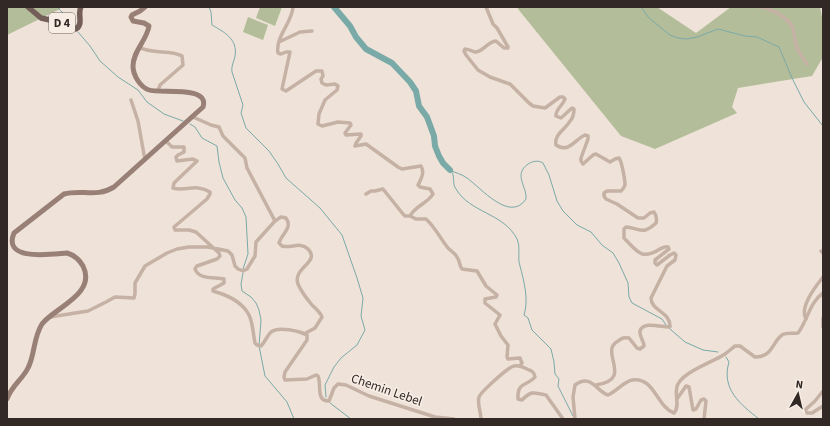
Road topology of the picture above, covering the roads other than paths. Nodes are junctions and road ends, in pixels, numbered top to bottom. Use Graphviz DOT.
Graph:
graph roads {
  1 [pos="28,7"];
  2 [pos="81,7"];
  3 [pos="145,7"];
  4 [pos="293,7"];
  5 [pos="486,7"];
  6 [pos="759,7"];
  7 [pos="312,31"];
  8 [pos="278,42"];
  9 [pos="139,47"];
  10 [pos="807,64"];
  11 [pos="158,91"];
  12 [pos="131,100"];
  13 [pos="193,117"];
  14 [pos="166,141"];
  15 [pos="145,160"];
  16 [pos="366,194"];
  17 [pos="410,216"];
  18 [pos="275,221"];
  19 [pos="214,247"];
  20 [pos="823,277"];
  21 [pos="823,293"];
  22 [pos="49,317"];
  23 [pos="823,318"];
  24 [pos="806,319"];
  25 [pos="823,327"];
  26 [pos="304,334"];
  27 [pos="520,366"];
  28 [pos="596,385"];
  29 [pos="823,391"];
  30 [pos="7,399"];
  31 [pos="676,400"];
  32 [pos="823,406"];
  33 [pos="454,419"];
  34 [pos="481,419"];
  35 [pos="563,419"];
  36 [pos="575,419"];
  37 [pos="704,419"];
  1 -- 2 [label="main road, D 4"];
  3 -- 9 [label="main road"];
  4 -- 8 [label="street"];
  5 -- 28 [label="street"];
  6 -- 10 [label="street"];
  7 -- 8 [label="street"];
  8 -- 17 [label="street"];
  9 -- 11 [label="main road"];
  9 -- 11 [label="street"];
  11 -- 13 [label="main road"];
  12 -- 15 [label="street"];
  13 -- 14 [label="main road"];
  13 -- 18 [label="street"];
  14 -- 15 [label="main road"];
  14 -- 19 [label="street"];
  15 -- 22 [label="main road"];
  16 -- 17 [label="street"];
  17 -- 27 [label="street"];
  18 -- 19 [label="street"];
  18 -- 26 [label="street"];
  19 -- 22 [label="street"];
  19 -- 26 [label="street"];
  20 -- 24 [label="street"];
  21 -- 24 [label="street"];
  22 -- 30 [label="main road"];
  23 -- 25 [label="street"];
  24 -- 31 [label="street"];
  26 -- 33 [label="street, Chemin Lebel"];
  27 -- 34 [label="street"];
  27 -- 35 [label="street"];
  28 -- 31 [label="street"];
  28 -- 36 [label="street"];
  29 -- 32 [label="street"];
  31 -- 37 [label="street"];
}
